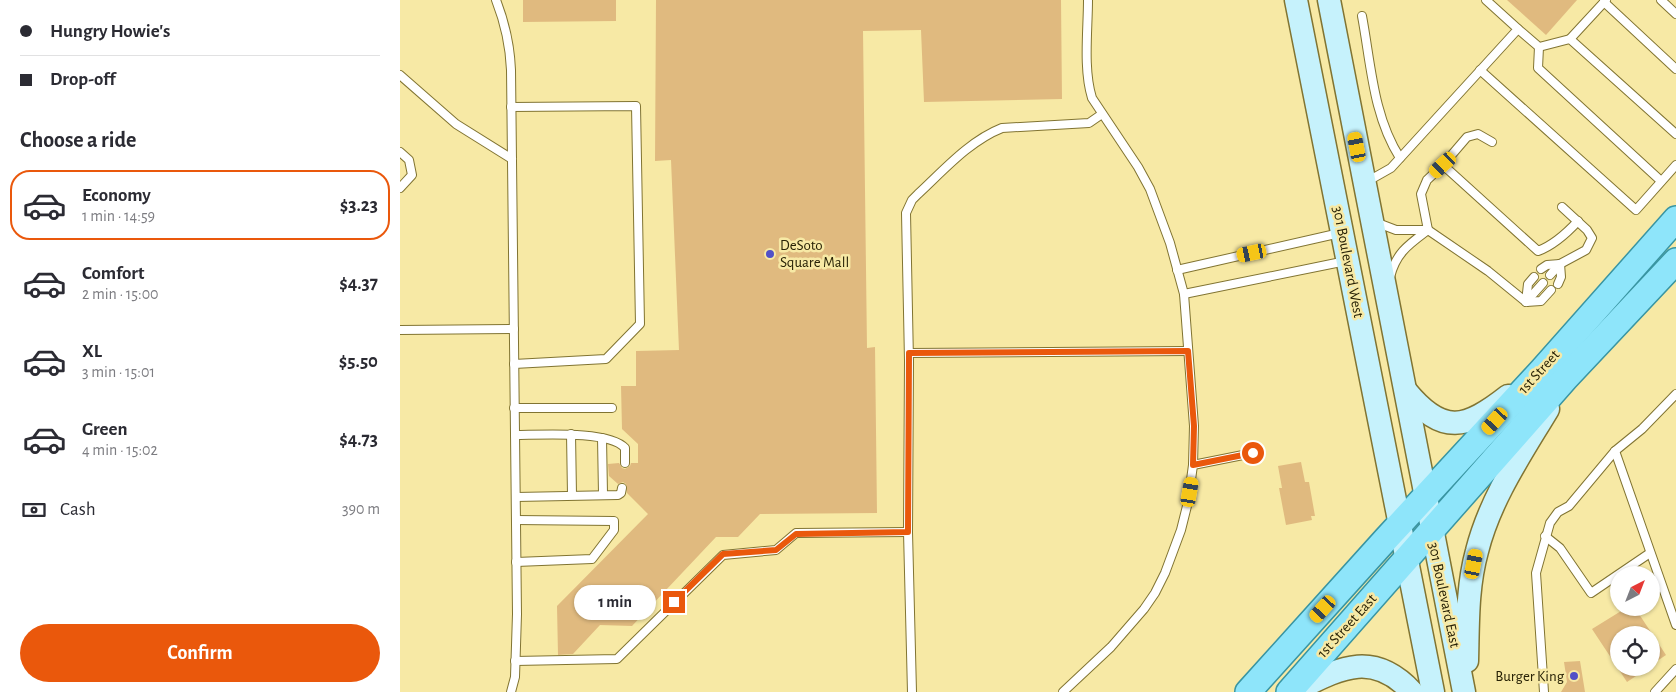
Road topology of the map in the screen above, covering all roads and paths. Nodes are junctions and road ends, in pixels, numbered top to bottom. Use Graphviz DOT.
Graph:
graph roads {
  1 [pos="496,0"];
  2 [pos="1088,0"];
  3 [pos="1296,0"];
  4 [pos="1329,0"];
  5 [pos="1486,0"];
  6 [pos="1661,0"];
  7 [pos="1605,1"];
  8 [pos="1676,14"];
  9 [pos="1362,16"];
  10 [pos="1518,29"];
  11 [pos="1570,39"];
  12 [pos="1538,47"];
  13 [pos="1676,69"];
  14 [pos="1480,70"];
  15 [pos="400,75"];
  16 [pos="511,107"];
  17 [pos="1102,114"];
  18 [pos="1676,134"];
  19 [pos="1492,142"];
  20 [pos="400,152"];
  21 [pos="1400,158"];
  22 [pos="512,159"];
  23 [pos="1676,164"];
  24 [pos="1443,165"];
  25 [pos="1661,181"];
  26 [pos="1364,183"];
  27 [pos="400,188"];
  28 [pos="1562,207"];
  29 [pos="1676,219"];
  30 [pos="1372,221"];
  31 [pos="1578,221"];
  32 [pos="1428,230"];
  33 [pos="1342,233"];
  34 [pos="1348,261"];
  35 [pos="1676,261"];
  36 [pos="1560,264"];
  37 [pos="1541,269"];
  38 [pos="1177,270"];
  39 [pos="1550,275"];
  40 [pos="1534,276"];
  41 [pos="1543,283"];
  42 [pos="1558,284"];
  43 [pos="1551,290"];
  44 [pos="1386,292"];
  45 [pos="1184,294"];
  46 [pos="1526,302"];
  47 [pos="514,329"];
  48 [pos="400,330"];
  49 [pos="1188,351"];
  50 [pos="909,353"];
  51 [pos="514,364"];
  52 [pos="1542,369"];
  53 [pos="1565,380"];
  54 [pos="1406,391"];
  55 [pos="1676,394"];
  56 [pos="1673,404"];
  57 [pos="514,408"];
  58 [pos="612,408"];
  59 [pos="571,434"];
  60 [pos="515,435"];
  61 [pos="602,438"];
  62 [pos="1615,451"];
  63 [pos="1253,453"];
  64 [pos="625,463"];
  65 [pos="1193,465"];
  66 [pos="622,488"];
  67 [pos="603,494"];
  68 [pos="572,495"];
  69 [pos="516,497"];
  70 [pos="1425,498"];
  71 [pos="516,520"];
  72 [pos="1400,524"];
  73 [pos="1431,530"];
  74 [pos="908,532"];
  75 [pos="1545,536"];
  76 [pos="1650,553"];
  77 [pos="1406,560"];
  78 [pos="516,562"];
  79 [pos="1676,625"];
  80 [pos="516,661"];
  81 [pos="1676,669"];
  82 [pos="510,692"];
  83 [pos="912,692"];
  84 [pos="1063,692"];
  85 [pos="1248,692"];
  86 [pos="1291,692"];
  87 [pos="1412,692"];
  88 [pos="1433,692"];
  89 [pos="1465,692"];
  90 [pos="1544,692"];
  91 [pos="1655,692"];
  1 -- 16 [label="lane"];
  2 -- 17 [label="lane"];
  3 -- 33 [label="main road, 301 Boulevard West"];
  4 -- 26 [label="main road, 301 Boulevard West"];
  5 -- 10 [label="lane"];
  6 -- 8 [label="lane"];
  7 -- 11 [label="lane"];
  7 -- 13 [label="lane"];
  9 -- 21 [label="lane"];
  10 -- 12 [label="lane"];
  10 -- 14 [label="lane"];
  11 -- 12 [label="lane"];
  11 -- 18 [label="lane"];
  12 -- 25 [label="lane"];
  14 -- 21 [label="lane"];
  14 -- 25 [label="lane"];
  15 -- 22 [label="lane"];
  16 -- 22 [label="lane"];
  16 -- 51 [label="lane"];
  17 -- 38 [label="lane"];
  17 -- 50 [label="lane"];
  19 -- 24 [label="lane"];
  20 -- 27 [label="lane"];
  21 -- 26 [label="lane"];
  22 -- 47 [label="lane"];
  23 -- 25 [label="lane"];
  24 -- 31 [label="lane"];
  24 -- 32 [label="lane"];
  26 -- 30 [label="main road, 301 Boulevard West"];
  28 -- 31 [label="lane"];
  29 -- 52 [label="main road, 1st Street"];
  30 -- 32 [label="lane"];
  30 -- 44 [label="main road, 301 Boulevard West"];
  31 -- 36 [label="lane"];
  32 -- 44 [label="lane"];
  32 -- 46 [label="lane"];
  33 -- 34 [label="main road, 301 Boulevard West"];
  33 -- 38 [label="lane"];
  34 -- 45 [label="lane"];
  34 -- 72 [label="main road, 301 Boulevard West"];
  35 -- 53 [label="main road, 1st Street"];
  36 -- 37 [label="lane"];
  36 -- 39 [label="lane"];
  36 -- 42 [label="lane"];
  38 -- 45 [label="lane"];
  40 -- 46 [label="lane"];
  41 -- 46 [label="lane"];
  43 -- 46 [label="lane"];
  44 -- 54 [label="main road, 301 Boulevard West"];
  45 -- 49 [label="lane"];
  47 -- 48 [label="lane"];
  47 -- 51 [label="lane"];
  49 -- 50 [label="lane"];
  49 -- 65 [label="lane"];
  50 -- 74 [label="lane"];
  51 -- 57 [label="lane"];
  52 -- 54 [label="main road"];
  52 -- 70 [label="main road, 1st Street"];
  53 -- 73 [label="main road, 1st Street"];
  53 -- 89 [label="main road"];
  54 -- 70 [label="main road, 301 Boulevard West"];
  55 -- 56 [label="lane"];
  56 -- 62 [label="lane"];
  57 -- 58 [label="lane"];
  57 -- 60 [label="lane"];
  59 -- 60 [label="lane"];
  59 -- 61 [label="lane"];
  59 -- 68 [label="lane"];
  60 -- 69 [label="lane"];
  61 -- 64 [label="lane"];
  61 -- 67 [label="lane"];
  62 -- 75 [label="lane"];
  62 -- 76 [label="lane"];
  63 -- 65 [label="lane"];
  65 -- 84 [label="lane"];
  66 -- 67 [label="lane"];
  67 -- 68 [label="lane"];
  68 -- 69 [label="lane"];
  69 -- 71 [label="lane"];
  70 -- 72 [label="main road, 1st Street"];
  70 -- 73 [label="main road, 301 Boulevard East"];
  71 -- 78 [label="lane"];
  71 -- 78 [label="lane"];
  72 -- 77 [label="main road, 301 Boulevard East"];
  72 -- 85 [label="main road, 1st Street"];
  73 -- 77 [label="main road, 1st Street"];
  73 -- 89 [label="main road, 301 Boulevard East"];
  74 -- 80 [label="lane"];
  74 -- 83 [label="lane"];
  75 -- 76 [label="lane"];
  75 -- 90 [label="lane"];
  76 -- 79 [label="lane"];
  77 -- 86 [label="main road, 1st Street East"];
  77 -- 88 [label="main road, 301 Boulevard East"];
  78 -- 80 [label="lane"];
  80 -- 82 [label="lane"];
  81 -- 91 [label="lane"];
  86 -- 87 [label="main road"];
}
